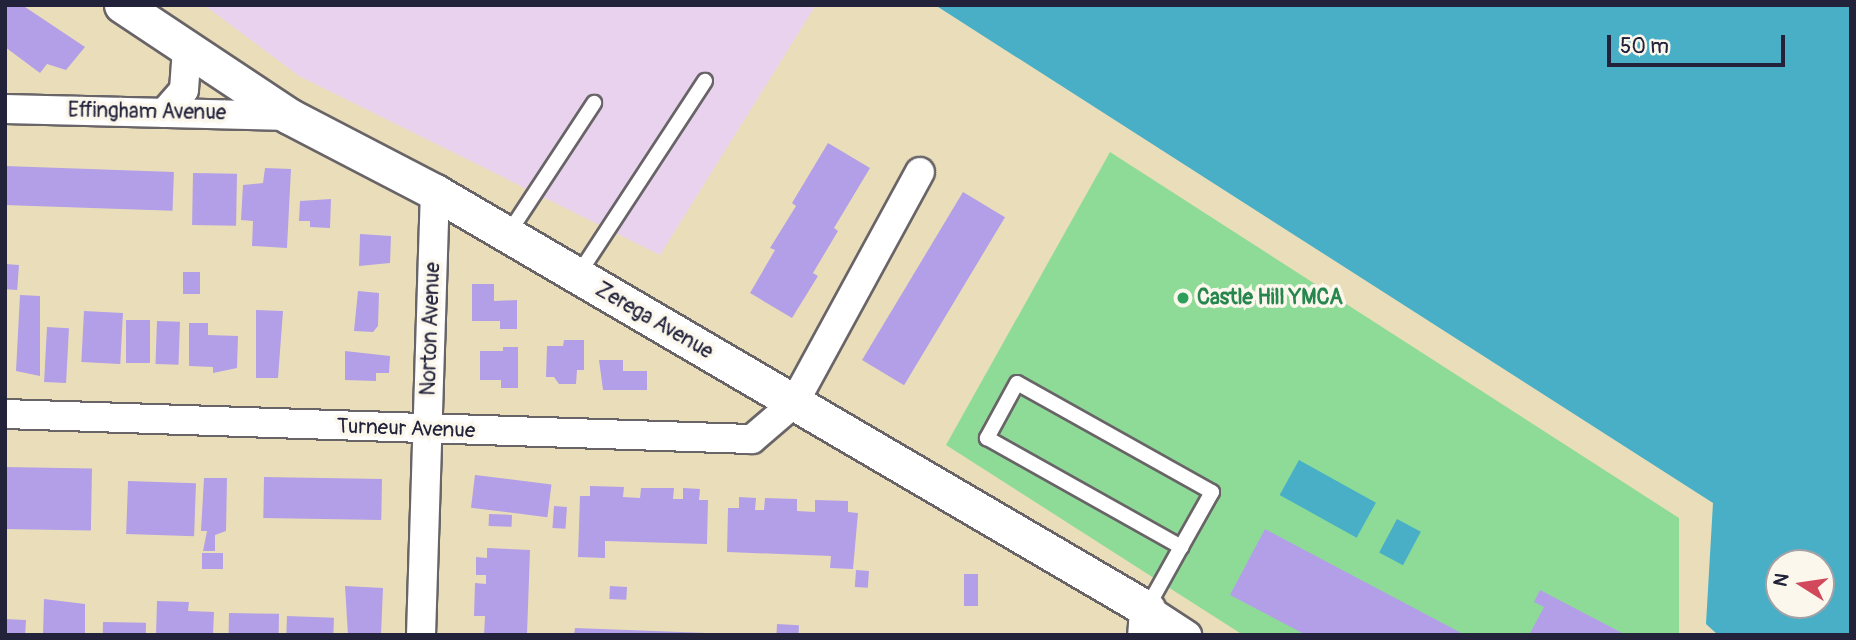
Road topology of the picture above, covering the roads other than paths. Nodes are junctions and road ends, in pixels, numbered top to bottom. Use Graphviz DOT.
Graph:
graph roads {
  1 [pos="122,5"];
  2 [pos="187,48"];
  3 [pos="705,82"];
  4 [pos="594,103"];
  5 [pos="5,109"];
  6 [pos="164,113"];
  7 [pos="289,116"];
  8 [pos="920,172"];
  9 [pos="435,191"];
  10 [pos="508,234"];
  11 [pos="578,276"];
  12 [pos="794,403"];
  13 [pos="5,414"];
  14 [pos="428,430"];
  15 [pos="1181,547"];
  16 [pos="1146,622"];
  17 [pos="421,635"];
  18 [pos="1188,635"];
  1 -- 2 [label="street, Zerega Avenue"];
  2 -- 6 [label="street"];
  2 -- 7 [label="street, Zerega Avenue"];
  3 -- 11 [label="lane"];
  4 -- 10 [label="lane"];
  5 -- 6 [label="street, Effingham Avenue"];
  6 -- 7 [label="street, Effingham Avenue"];
  7 -- 9 [label="street, Zerega Avenue"];
  8 -- 12 [label="street"];
  9 -- 10 [label="street, Zerega Avenue"];
  9 -- 14 [label="street, Norton Avenue"];
  10 -- 11 [label="street, Zerega Avenue"];
  11 -- 12 [label="street, Zerega Avenue"];
  12 -- 14 [label="street, Turneur Avenue"];
  12 -- 16 [label="street, Zerega Avenue"];
  13 -- 14 [label="street, Turneur Avenue"];
  14 -- 17 [label="street, Norton Avenue"];
  15 -- 15 [label="lane"];
  15 -- 16 [label="lane"];
  16 -- 18 [label="street, Zerega Avenue"];
}
